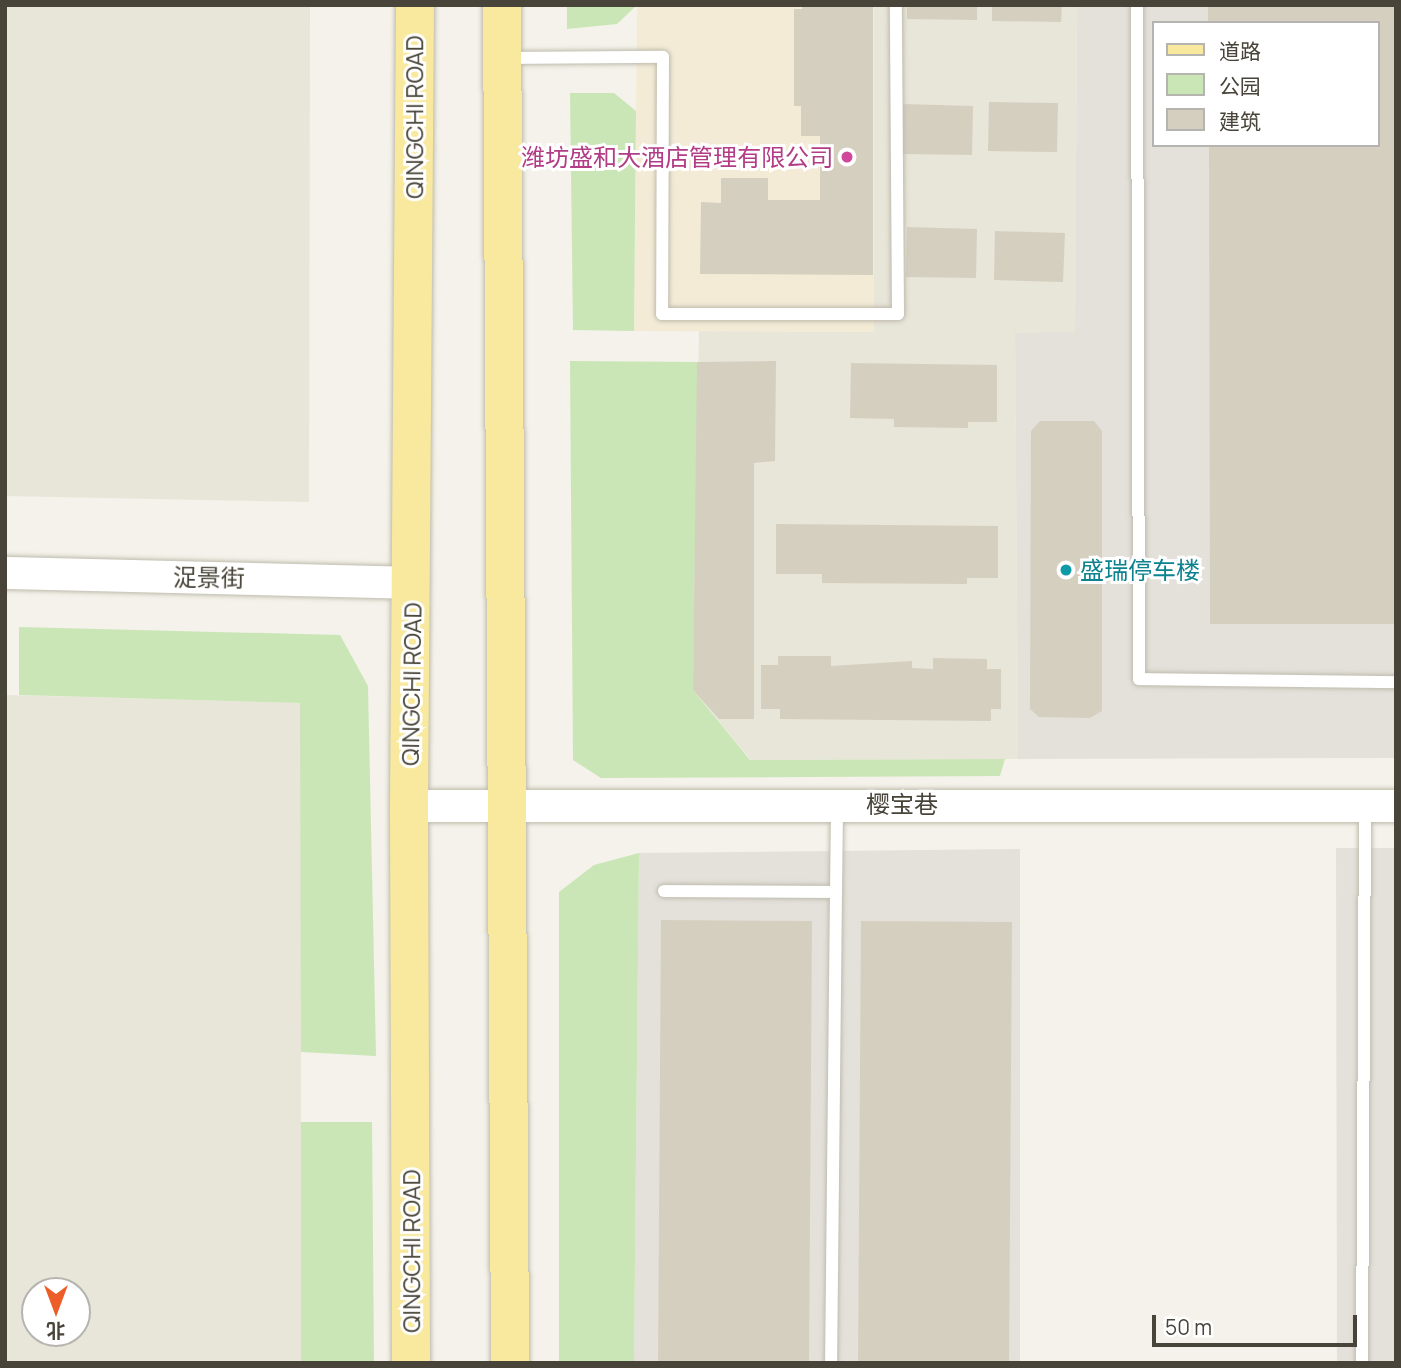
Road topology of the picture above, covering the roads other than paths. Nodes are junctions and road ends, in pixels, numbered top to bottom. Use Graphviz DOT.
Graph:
graph roads {
  1 [pos="415,5"];
  2 [pos="502,5"];
  3 [pos="896,5"];
  4 [pos="1137,5"];
  5 [pos="503,58"];
  6 [pos="5,573"];
  7 [pos="412,583"];
  8 [pos="1396,682"];
  9 [pos="837,804"];
  10 [pos="409,806"];
  11 [pos="1365,806"];
  12 [pos="1396,806"];
  13 [pos="508,808"];
  14 [pos="664,891"];
  15 [pos="835,892"];
  16 [pos="411,1363"];
  17 [pos="510,1363"];
  18 [pos="831,1363"];
  19 [pos="1363,1363"];
  1 -- 7 [label="main road, QINGCHI ROAD"];
  2 -- 5 [label="main road"];
  3 -- 5 [label="lane"];
  4 -- 8 [label="lane"];
  5 -- 13 [label="main road"];
  6 -- 7 [label="street, 浞景街"];
  7 -- 10 [label="main road, QINGCHI ROAD"];
  9 -- 11 [label="street, 樱宝巷"];
  9 -- 13 [label="street, 樱宝巷"];
  9 -- 15 [label="lane"];
  10 -- 13 [label="street, 樱宝巷"];
  10 -- 16 [label="main road, QINGCHI ROAD"];
  11 -- 12 [label="street, 樱宝巷"];
  11 -- 19 [label="lane"];
  13 -- 17 [label="main road"];
  14 -- 15 [label="lane"];
  15 -- 18 [label="lane"];
}
